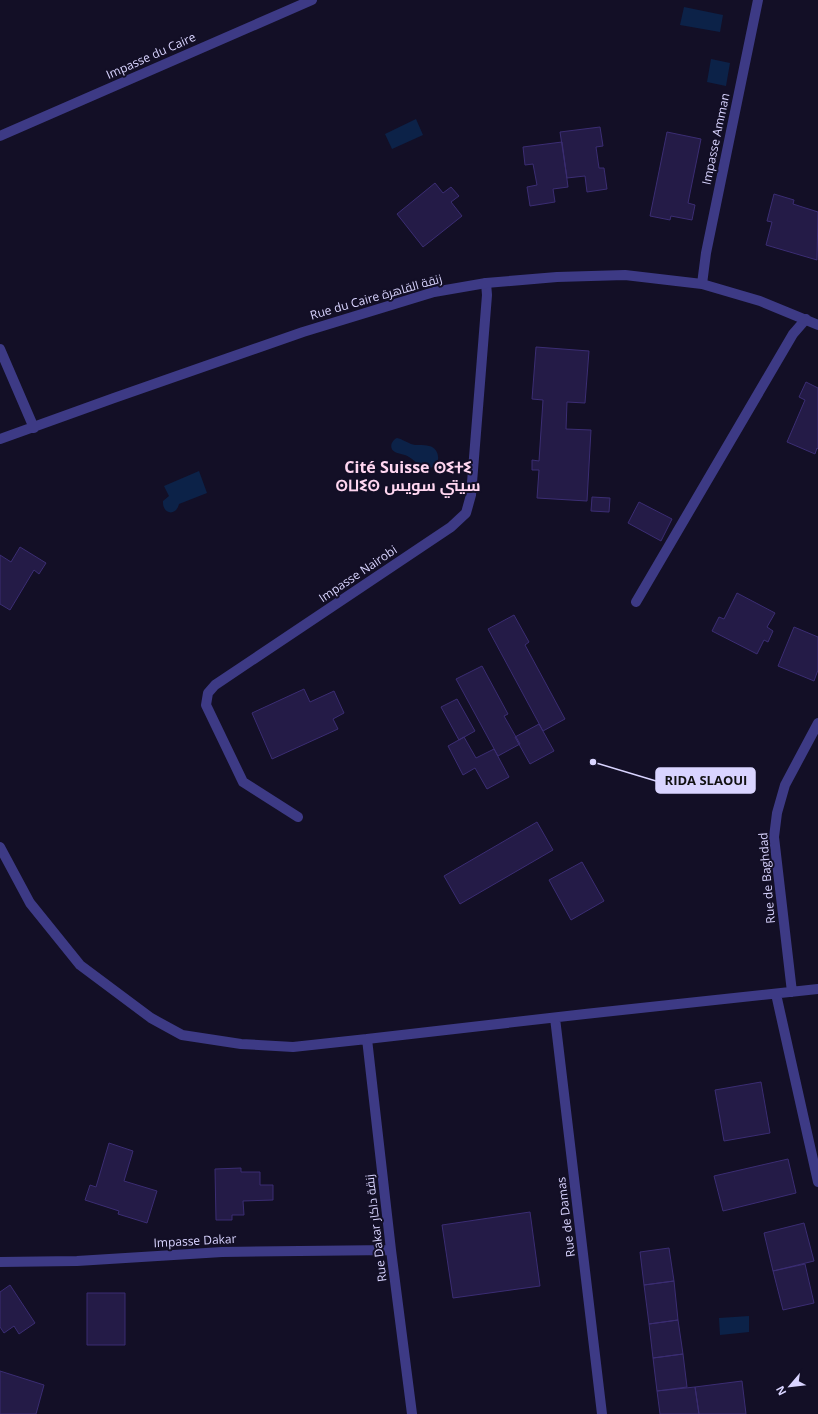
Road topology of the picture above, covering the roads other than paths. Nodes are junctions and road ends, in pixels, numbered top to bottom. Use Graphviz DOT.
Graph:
graph roads {
  1 [pos="312,0"];
  2 [pos="758,0"];
  3 [pos="0,136"];
  4 [pos="486,284"];
  5 [pos="702,284"];
  6 [pos="806,320"];
  7 [pos="818,325"];
  8 [pos="0,350"];
  9 [pos="34,428"];
  10 [pos="0,439"];
  11 [pos="636,602"];
  12 [pos="818,723"];
  13 [pos="298,817"];
  14 [pos="0,847"];
  15 [pos="818,989"];
  16 [pos="792,992"];
  17 [pos="776,994"];
  18 [pos="555,1018"];
  19 [pos="367,1039"];
  20 [pos="818,1182"];
  21 [pos="391,1250"];
  22 [pos="0,1262"];
  23 [pos="412,1414"];
  24 [pos="602,1414"];
  1 -- 3 [label="street, Impasse du Caire"];
  2 -- 5 [label="street, Impasse Amman"];
  4 -- 5 [label="street, Rue du Caire زنقة القاهرة"];
  4 -- 9 [label="street, Rue du Caire زنقة القاهرة"];
  4 -- 13 [label="street, Impasse Nairobi"];
  5 -- 6 [label="street, Rue du Caire زنقة القاهرة"];
  6 -- 7 [label="street, Rue du Caire زنقة القاهرة"];
  6 -- 11 [label="street"];
  8 -- 9 [label="street"];
  9 -- 10 [label="street, Rue du Caire زنقة القاهرة"];
  12 -- 16 [label="street, Rue de Baghdad"];
  14 -- 19 [label="street"];
  15 -- 16 [label="street"];
  16 -- 17 [label="street"];
  17 -- 18 [label="street"];
  17 -- 20 [label="street"];
  18 -- 19 [label="street"];
  18 -- 24 [label="street, Rue de Damas"];
  19 -- 21 [label="street, Rue Dakar زنقة داكار"];
  21 -- 22 [label="street, Impasse Dakar"];
  21 -- 23 [label="street, Rue Dakar زنقة داكار"];
}
